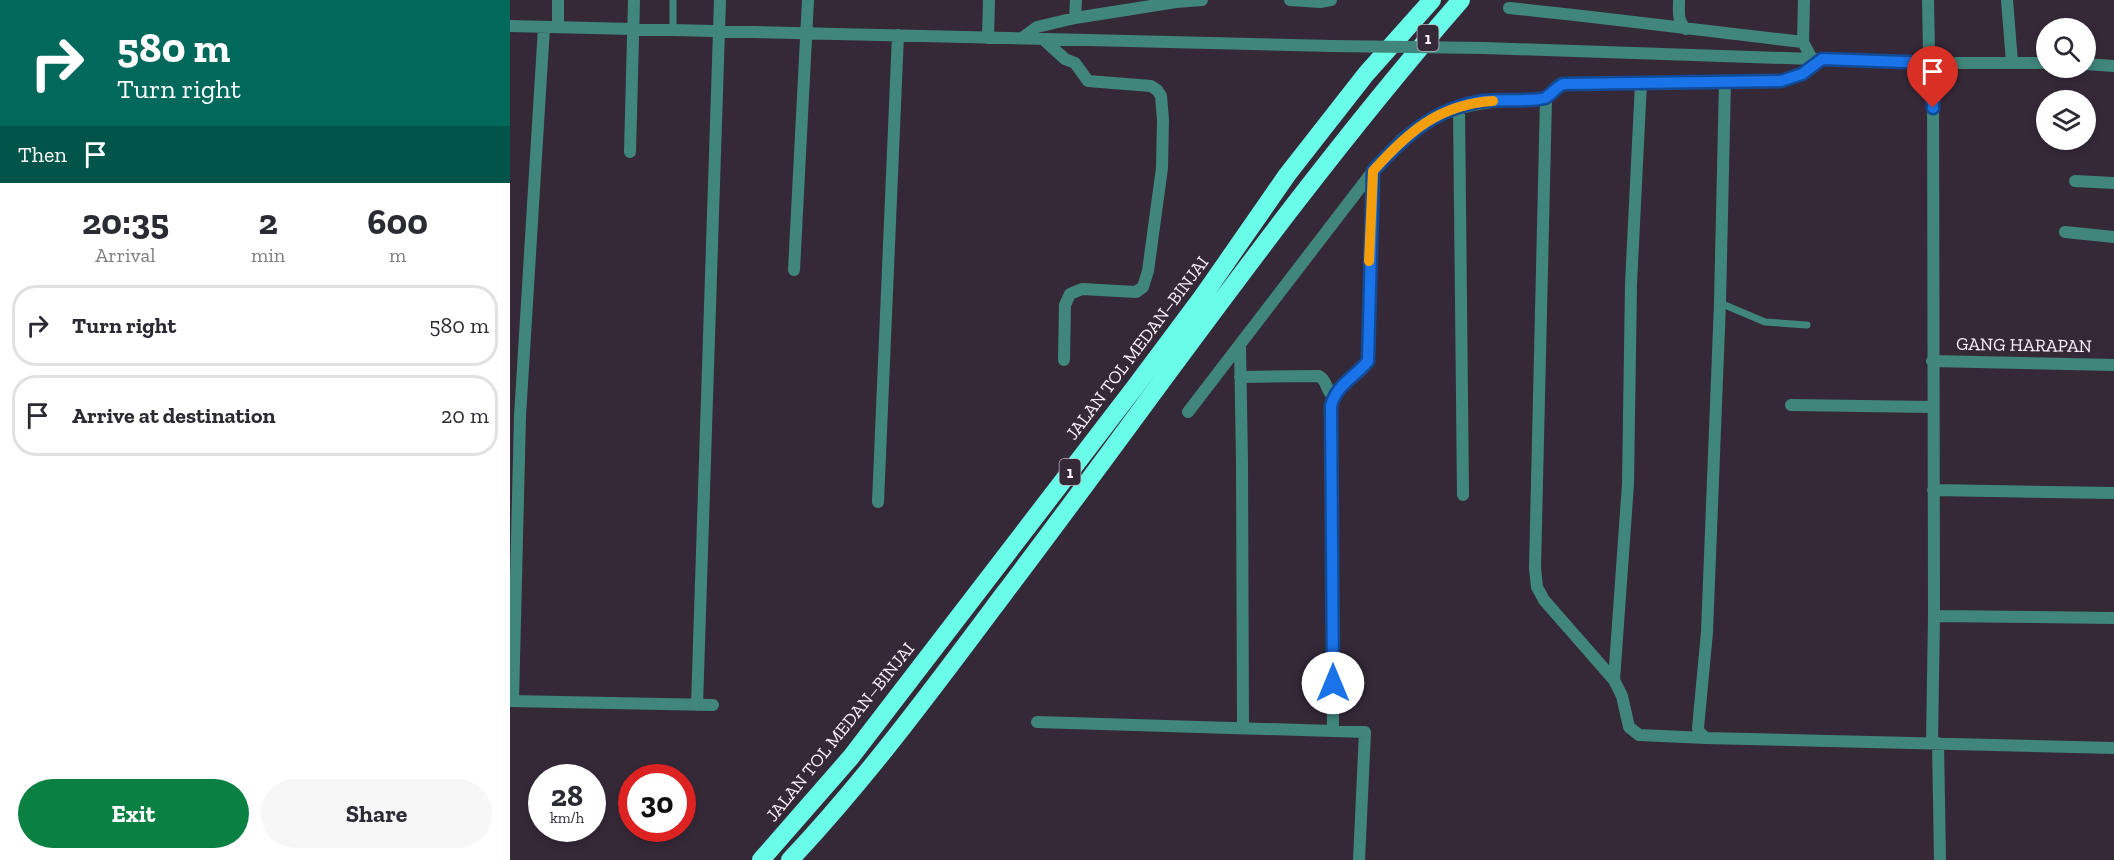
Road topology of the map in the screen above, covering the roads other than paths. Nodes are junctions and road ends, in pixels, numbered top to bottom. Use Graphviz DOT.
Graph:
graph roads {
  1 [pos="558,0"];
  2 [pos="634,0"];
  3 [pos="673,0"];
  4 [pos="720,0"];
  5 [pos="808,0"];
  6 [pos="989,0"];
  7 [pos="1076,0"];
  8 [pos="1202,0"];
  9 [pos="1290,0"];
  10 [pos="1331,0"];
  11 [pos="1432,0"];
  12 [pos="1461,0"];
  13 [pos="1679,0"];
  14 [pos="1804,0"];
  15 [pos="1928,0"];
  16 [pos="2007,0"];
  17 [pos="1176,1"];
  18 [pos="1509,8"];
  19 [pos="1075,18"];
  20 [pos="510,26"];
  21 [pos="544,27"];
  22 [pos="558,27"];
  23 [pos="633,29"];
  24 [pos="1686,29"];
  25 [pos="673,30"];
  26 [pos="718,31"];
  27 [pos="807,33"];
  28 [pos="898,35"];
  29 [pos="988,38"];
  30 [pos="1022,38"];
  31 [pos="1043,39"];
  32 [pos="1803,42"];
  33 [pos="1817,59"];
  34 [pos="1937,62"];
  35 [pos="2012,62"];
  36 [pos="2036,63"];
  37 [pos="2096,65"];
  38 [pos="2114,66"];
  39 [pos="1725,81"];
  40 [pos="1641,83"];
  41 [pos="1546,98"];
  42 [pos="1459,108"];
  43 [pos="630,152"];
  44 [pos="1373,171"];
  45 [pos="2075,181"];
  46 [pos="2114,183"];
  47 [pos="2065,232"];
  48 [pos="2114,237"];
  49 [pos="794,270"];
  50 [pos="1720,303"];
  51 [pos="1807,325"];
  52 [pos="1240,345"];
  53 [pos="1064,360"];
  54 [pos="1932,361"];
  55 [pos="2114,365"];
  56 [pos="1240,376"];
  57 [pos="1333,396"];
  58 [pos="1791,405"];
  59 [pos="1932,407"];
  60 [pos="1188,412"];
  61 [pos="1933,490"];
  62 [pos="2114,494"];
  63 [pos="1463,495"];
  64 [pos="878,502"];
  65 [pos="1934,616"];
  66 [pos="2114,618"];
  67 [pos="1614,680"];
  68 [pos="512,701"];
  69 [pos="697,705"];
  70 [pos="713,705"];
  71 [pos="1037,722"];
  72 [pos="1243,728"];
  73 [pos="1333,730"];
  74 [pos="1706,738"];
  75 [pos="1935,743"];
  76 [pos="2114,748"];
  77 [pos="761,860"];
  78 [pos="790,860"];
  79 [pos="1359,860"];
  80 [pos="1940,860"];
  1 -- 22 [label="street"];
  2 -- 23 [label="street"];
  3 -- 25 [label="lane"];
  4 -- 26 [label="street"];
  5 -- 27 [label="street"];
  6 -- 29 [label="street"];
  7 -- 19 [label="street"];
  8 -- 17 [label="street"];
  9 -- 10 [label="street"];
  11 -- 77 [label="highway, JALAN TOL MEDAN–BINJAI / 1"];
  12 -- 78 [label="highway, 1"];
  13 -- 24 [label="street"];
  14 -- 32 [label="street"];
  15 -- 34 [label="street"];
  16 -- 35 [label="street"];
  17 -- 19 [label="street"];
  18 -- 24 [label="street"];
  19 -- 30 [label="street"];
  20 -- 21 [label="street"];
  21 -- 22 [label="street"];
  21 -- 68 [label="street"];
  22 -- 23 [label="street"];
  23 -- 25 [label="street"];
  23 -- 43 [label="street"];
  24 -- 32 [label="street"];
  25 -- 26 [label="street"];
  26 -- 27 [label="street"];
  26 -- 69 [label="street"];
  27 -- 28 [label="street"];
  27 -- 49 [label="street"];
  28 -- 29 [label="street"];
  28 -- 64 [label="street"];
  29 -- 30 [label="street"];
  30 -- 31 [label="street"];
  31 -- 33 [label="street, bridge"];
  31 -- 53 [label="street"];
  32 -- 33 [label="street"];
  33 -- 34 [label="street"];
  33 -- 39 [label="street"];
  34 -- 35 [label="street"];
  34 -- 54 [label="street"];
  35 -- 36 [label="street"];
  37 -- 38 [label="street"];
  39 -- 40 [label="street"];
  39 -- 50 [label="street"];
  40 -- 41 [label="street"];
  40 -- 67 [label="street"];
  41 -- 42 [label="street"];
  41 -- 67 [label="street"];
  42 -- 44 [label="street"];
  42 -- 63 [label="street"];
  44 -- 52 [label="street"];
  44 -- 57 [label="street"];
  45 -- 46 [label="street"];
  47 -- 48 [label="street"];
  50 -- 51 [label="lane"];
  50 -- 74 [label="street"];
  52 -- 56 [label="street"];
  52 -- 60 [label="street"];
  54 -- 55 [label="street, GANG HARAPAN"];
  54 -- 59 [label="street"];
  56 -- 57 [label="street"];
  56 -- 72 [label="street"];
  57 -- 73 [label="street"];
  58 -- 59 [label="street"];
  59 -- 61 [label="street"];
  61 -- 62 [label="street"];
  61 -- 65 [label="street"];
  65 -- 66 [label="street"];
  65 -- 75 [label="street"];
  67 -- 74 [label="street"];
  68 -- 69 [label="street"];
  69 -- 70 [label="street"];
  71 -- 72 [label="street"];
  72 -- 73 [label="street"];
  73 -- 79 [label="street"];
  74 -- 75 [label="street"];
  75 -- 76 [label="street"];
  75 -- 80 [label="street"];
}
